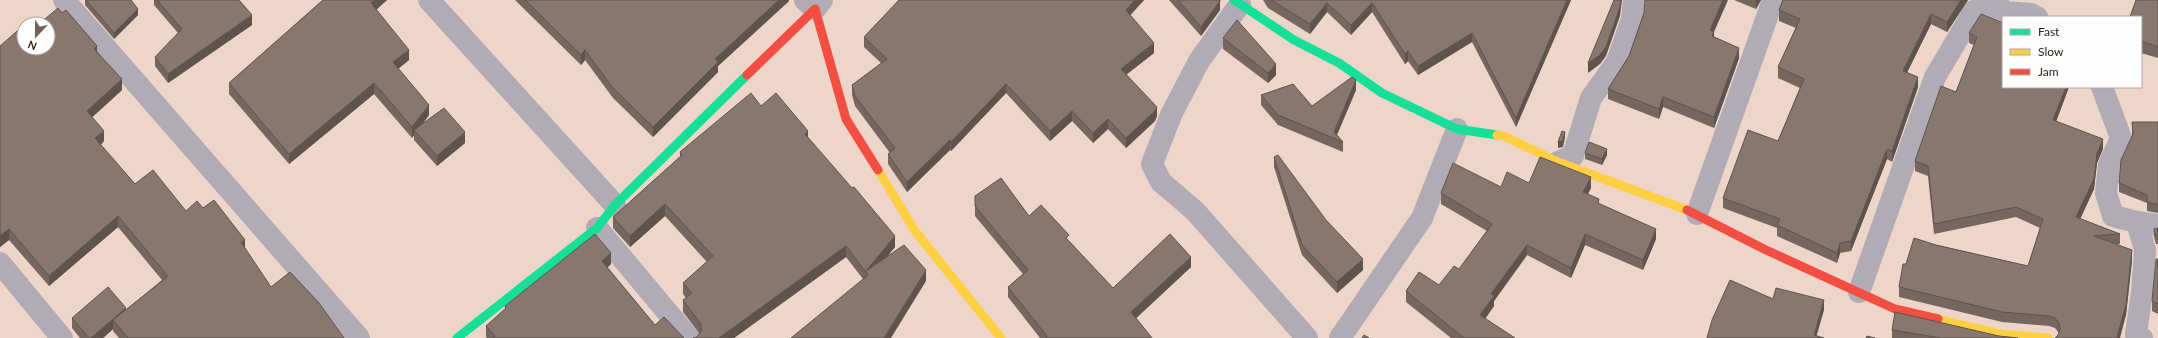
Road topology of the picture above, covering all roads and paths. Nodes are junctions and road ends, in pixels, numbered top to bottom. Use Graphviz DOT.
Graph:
graph roads {
  1 [pos="64,0"];
  2 [pos="429,0"];
  3 [pos="1634,0"];
  4 [pos="1773,0"];
  5 [pos="1237,2"];
  6 [pos="814,3"];
  7 [pos="1994,6"];
  8 [pos="2035,16"];
  9 [pos="2102,88"];
  10 [pos="1457,129"];
  11 [pos="1558,162"];
  12 [pos="615,205"];
  13 [pos="1697,214"];
  14 [pos="2148,223"];
  15 [pos="597,228"];
  16 [pos="0,263"];
  17 [pos="1859,292"];
  18 [pos="2000,336"];
  19 [pos="62,338"];
  20 [pos="359,338"];
  21 [pos="457,338"];
  22 [pos="689,338"];
  23 [pos="1001,338"];
  24 [pos="1308,338"];
  25 [pos="1340,338"];
  26 [pos="2048,338"];
  27 [pos="2142,338"];
  1 -- 20 [label="street"];
  2 -- 12 [label="street"];
  3 -- 11 [label="street"];
  4 -- 13 [label="street"];
  5 -- 10 [label="street"];
  5 -- 24 [label="street"];
  6 -- 12 [label="street"];
  6 -- 23 [label="street"];
  7 -- 8 [label="street"];
  7 -- 17 [label="street"];
  9 -- 14 [label="street"];
  10 -- 11 [label="street"];
  10 -- 25 [label="street"];
  11 -- 13 [label="street"];
  12 -- 15 [label="street"];
  13 -- 17 [label="street"];
  14 -- 27 [label="street"];
  15 -- 21 [label="street"];
  15 -- 22 [label="street"];
  16 -- 19 [label="street"];
  17 -- 18 [label="street"];
  18 -- 26 [label="street"];
}
